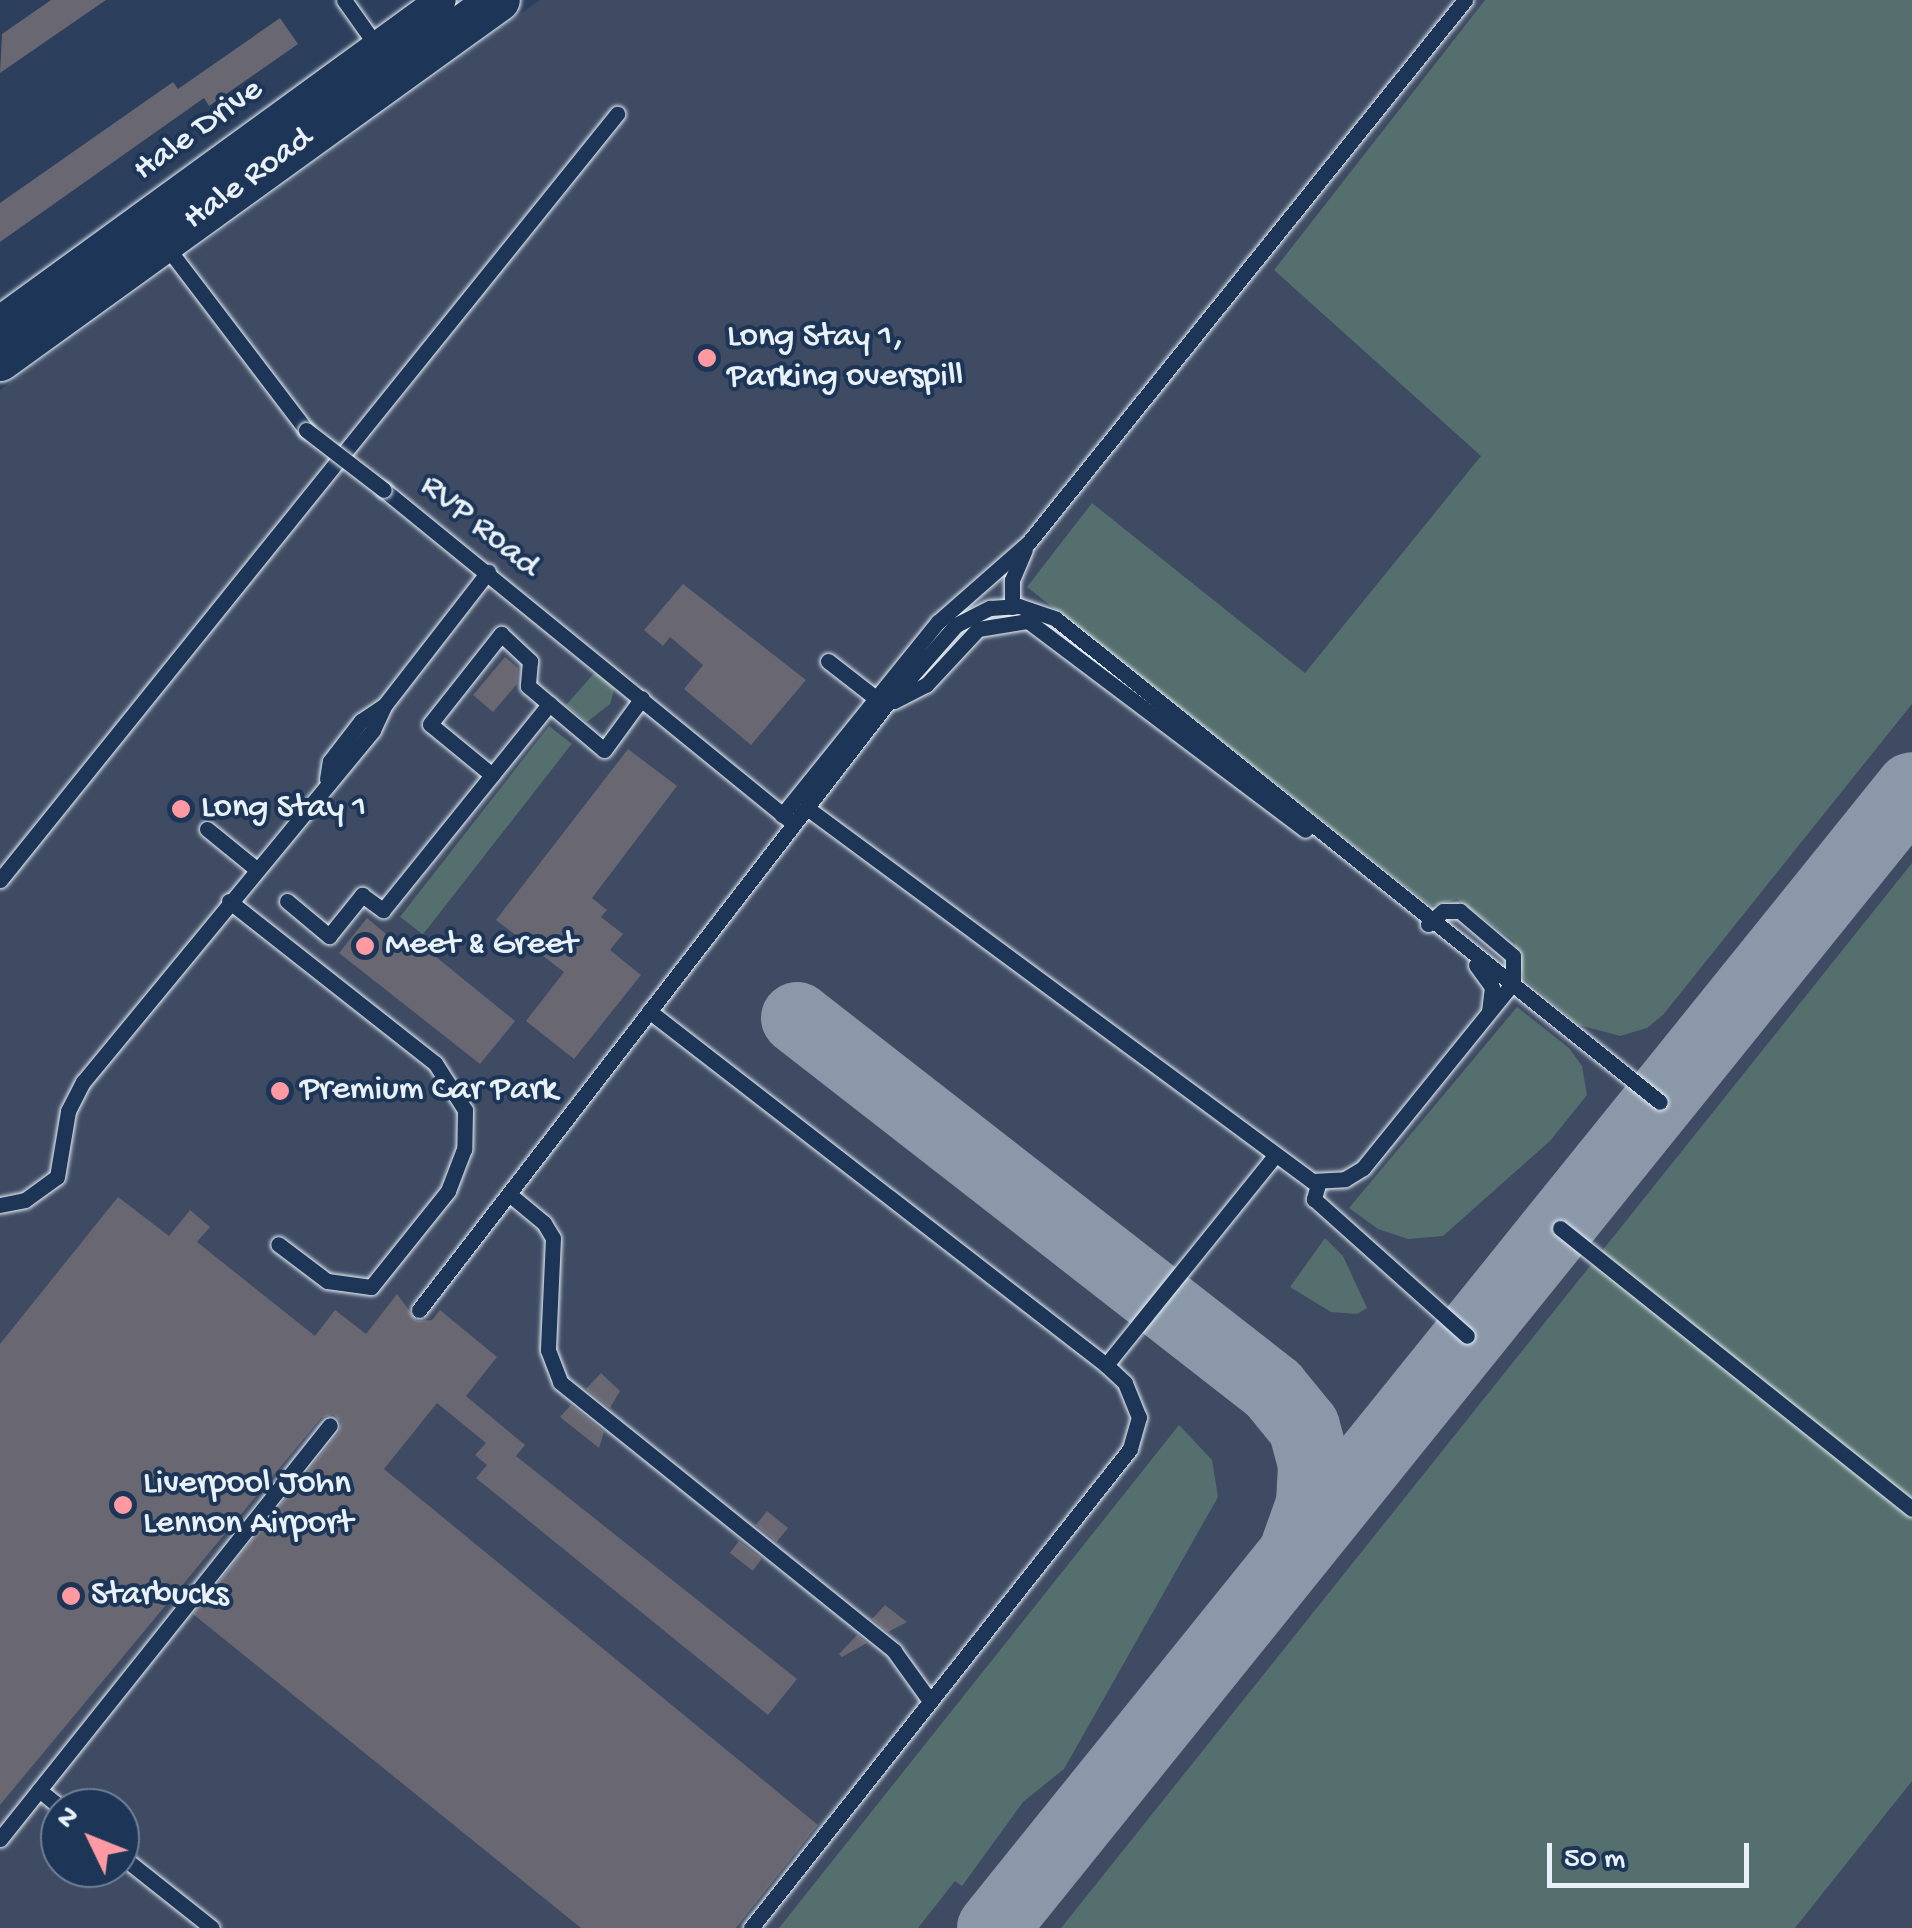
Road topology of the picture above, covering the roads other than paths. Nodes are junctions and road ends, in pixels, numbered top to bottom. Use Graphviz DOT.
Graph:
graph roads {
  1 [pos="344,0"];
  2 [pos="441,0"];
  3 [pos="499,0"];
  4 [pos="1464,0"];
  5 [pos="378,48"];
  6 [pos="618,114"];
  7 [pos="163,243"];
  8 [pos="0,321"];
  9 [pos="0,360"];
  10 [pos="1029,542"];
  11 [pos="488,572"];
  12 [pos="1012,606"];
  13 [pos="828,661"];
  14 [pos="642,698"];
  15 [pos="880,702"];
  16 [pos="550,704"];
  17 [pos="492,775"];
  18 [pos="807,808"];
  19 [pos="788,820"];
  20 [pos="206,830"];
  21 [pos="256,868"];
  22 [pos="0,880"];
  23 [pos="287,900"];
  24 [pos="229,901"];
  25 [pos="1430,922"];
  26 [pos="1513,983"];
  27 [pos="650,1011"];
  28 [pos="1488,1013"];
  29 [pos="1660,1102"];
  30 [pos="1273,1158"];
  31 [pos="1318,1181"];
  32 [pos="508,1194"];
  33 [pos="3,1209"];
  34 [pos="1560,1228"];
  35 [pos="278,1244"];
  36 [pos="419,1310"];
  37 [pos="1466,1336"];
  38 [pos="1106,1365"];
  39 [pos="330,1426"];
  40 [pos="1912,1509"];
  41 [pos="930,1701"];
  42 [pos="38,1790"];
  43 [pos="0,1839"];
  44 [pos="140,1871"];
  45 [pos="212,1928"];
  46 [pos="750,1928"];
  1 -- 5 [label="lane"];
  2 -- 5 [label="street, Hale Drive"];
  3 -- 7 [label="street, Hale Road"];
  4 -- 10 [label="lane"];
  5 -- 8 [label="street, Hale Drive"];
  6 -- 22 [label="lane"];
  7 -- 9 [label="street, Hale Road"];
  7 -- 11 [label="lane, RVP Road, bridge"];
  10 -- 12 [label="lane"];
  10 -- 15 [label="lane"];
  11 -- 14 [label="lane, RVP Road"];
  11 -- 21 [label="lane"];
  12 -- 15 [label="lane"];
  12 -- 25 [label="lane"];
  13 -- 15 [label="lane"];
  14 -- 16 [label="lane"];
  14 -- 19 [label="lane, RVP Road"];
  15 -- 18 [label="lane"];
  15 -- 19 [label="lane"];
  15 -- 25 [label="lane"];
  16 -- 17 [label="lane"];
  16 -- 17 [label="lane"];
  17 -- 23 [label="lane"];
  18 -- 19 [label="lane"];
  18 -- 30 [label="lane"];
  19 -- 27 [label="lane"];
  20 -- 21 [label="lane"];
  21 -- 24 [label="lane"];
  24 -- 33 [label="lane"];
  24 -- 35 [label="lane"];
  25 -- 26 [label="lane"];
  25 -- 26 [label="lane"];
  25 -- 28 [label="lane"];
  26 -- 28 [label="lane"];
  26 -- 29 [label="lane"];
  27 -- 32 [label="lane"];
  27 -- 38 [label="lane"];
  28 -- 31 [label="lane"];
  30 -- 31 [label="lane"];
  30 -- 38 [label="lane"];
  31 -- 37 [label="lane"];
  32 -- 36 [label="lane"];
  32 -- 41 [label="lane"];
  34 -- 40 [label="lane"];
  38 -- 41 [label="lane"];
  39 -- 42 [label="lane"];
  41 -- 46 [label="lane"];
  42 -- 43 [label="lane"];
  44 -- 45 [label="lane"];
}
